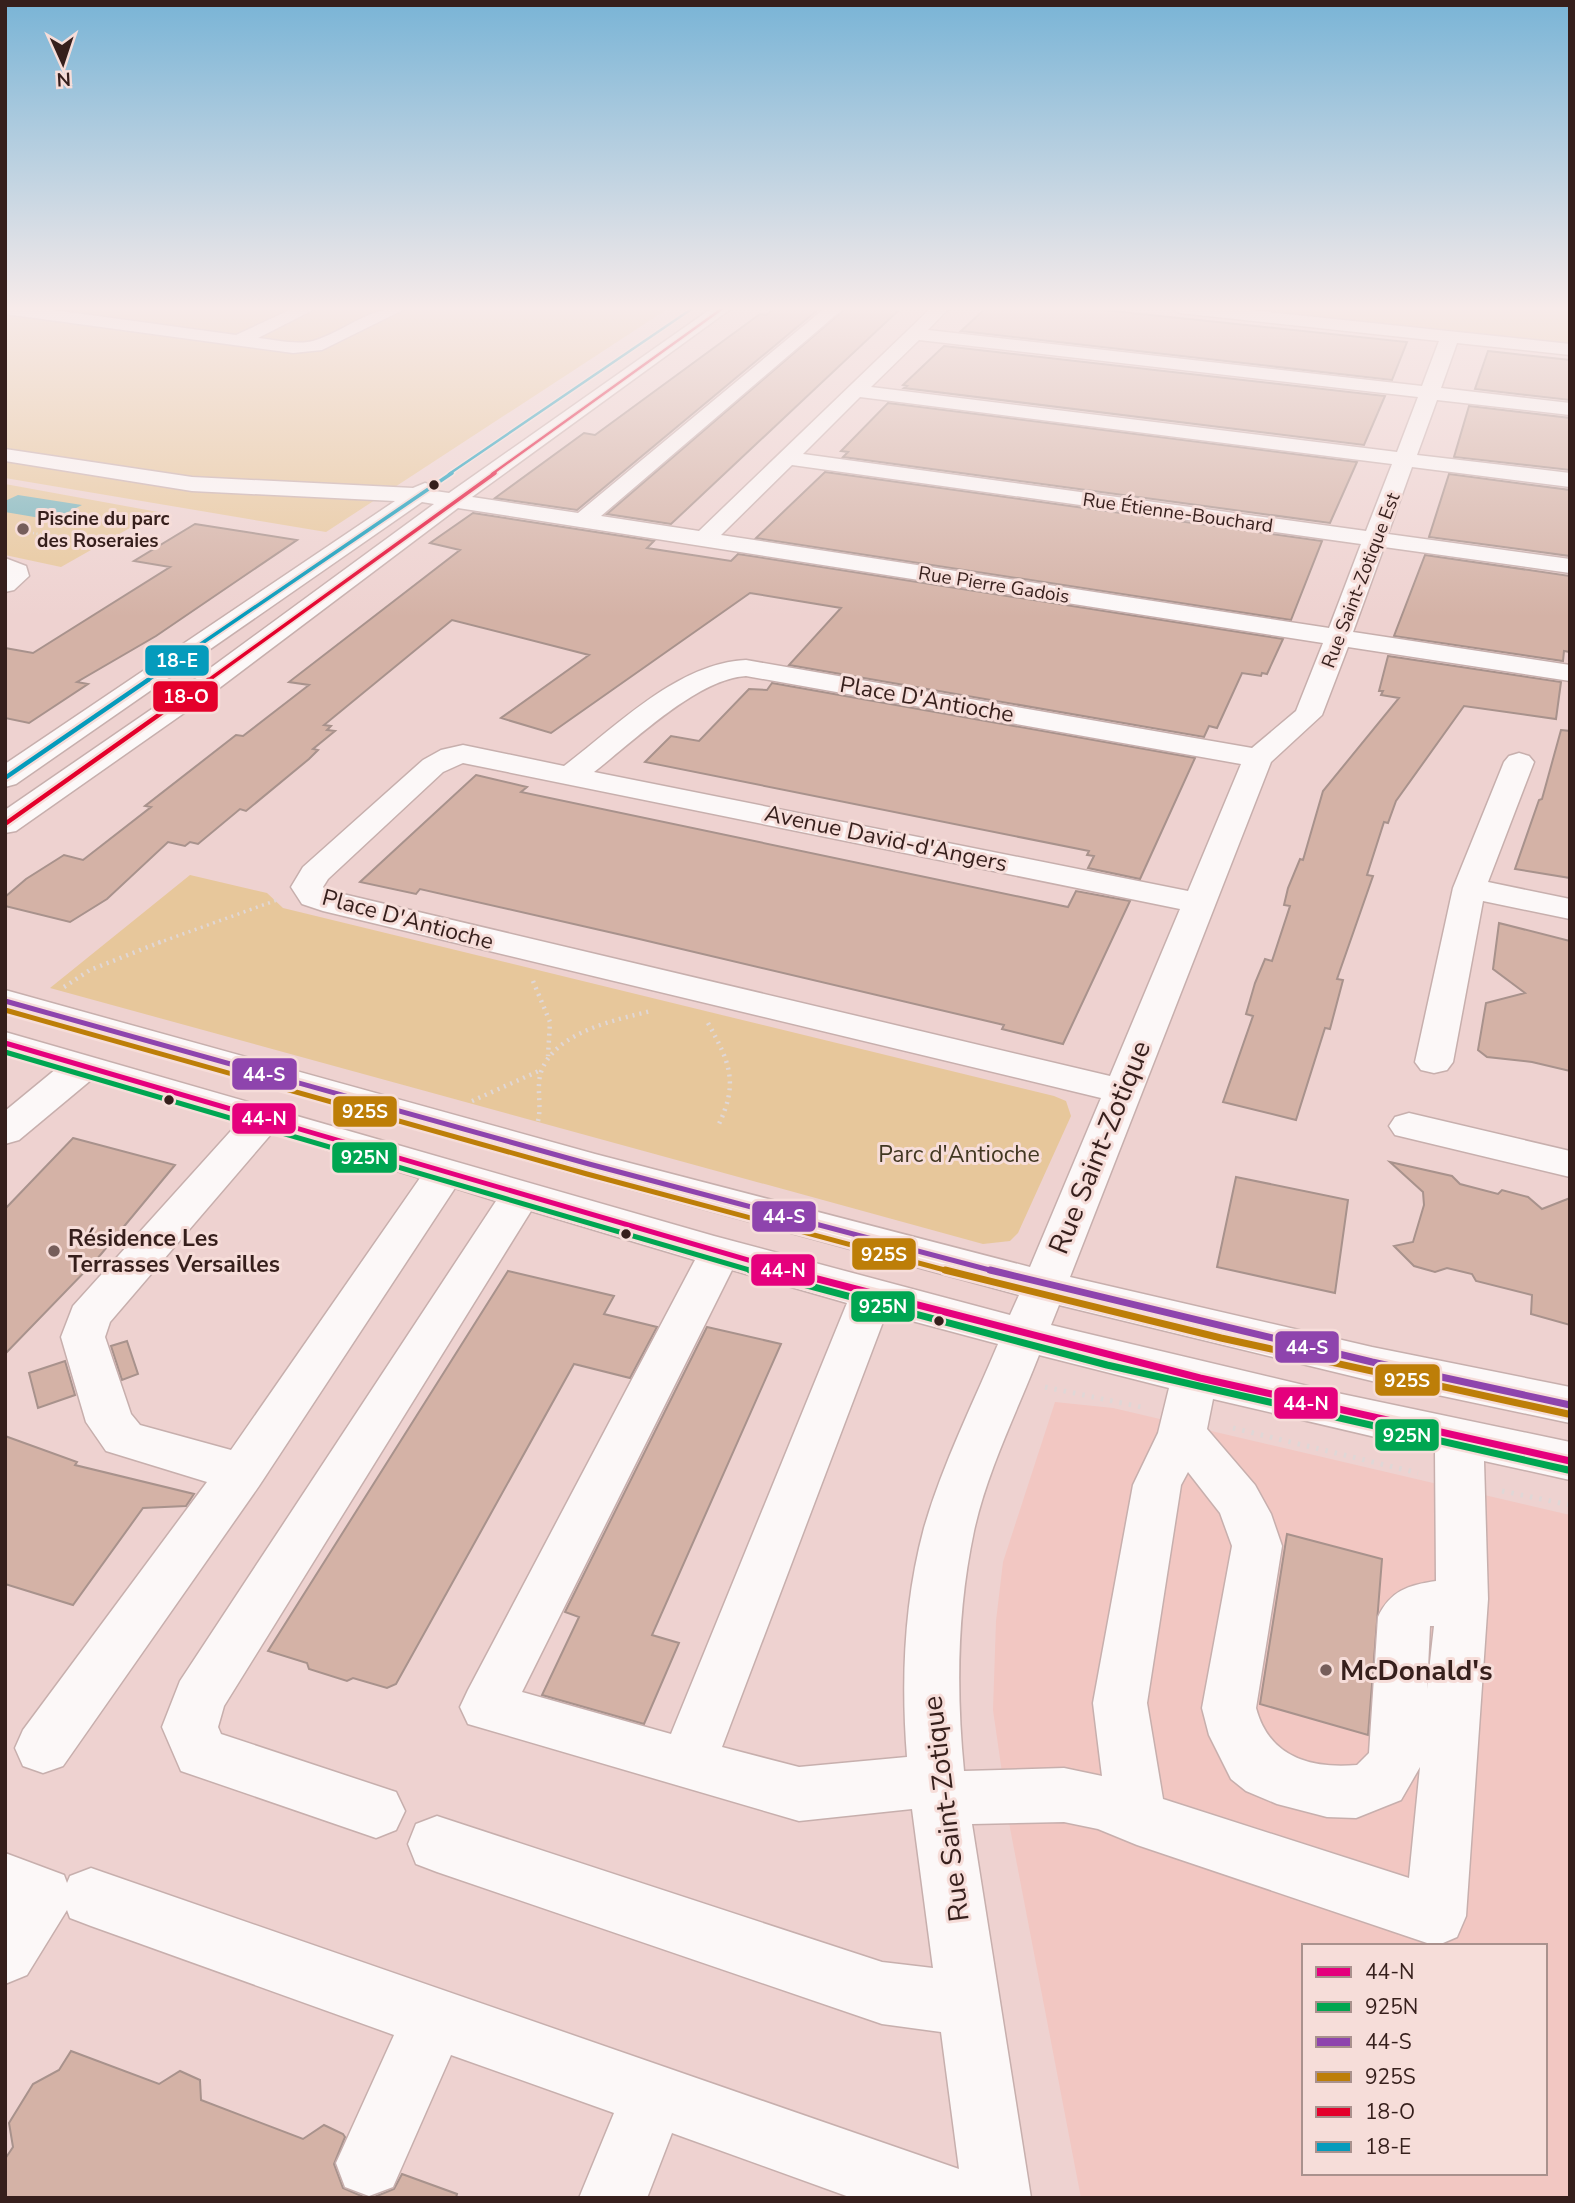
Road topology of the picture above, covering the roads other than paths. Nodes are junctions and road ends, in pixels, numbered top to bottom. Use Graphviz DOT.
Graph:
graph roads {
  1 [pos="544,411"];
  2 [pos="579,411"];
  3 [pos="713,411"];
  4 [pos="836,411"];
  5 [pos="1014,411"];
  6 [pos="1423,411"];
  7 [pos="536,416"];
  8 [pos="566,420"];
  9 [pos="5,455"];
  10 [pos="787,458"];
  11 [pos="1406,460"];
  12 [pos="1570,481"];
  13 [pos="418,495"];
  14 [pos="454,500"];
  15 [pos="583,520"];
  16 [pos="704,539"];
  17 [pos="1376,539"];
  18 [pos="5,565"];
  19 [pos="1570,566"];
  20 [pos="5,585"];
  21 [pos="1339,637"];
  22 [pos="1570,673"];
  23 [pos="154,678"];
  24 [pos="204,686"];
  25 [pos="1313,705"];
  26 [pos="1258,758"];
  27 [pos="1519,762"];
  28 [pos="572,774"];
  29 [pos="5,779"];
  30 [pos="5,824"];
  31 [pos="1469,888"];
  32 [pos="1200,903"];
  33 [pos="1570,909"];
  34 [pos="5,1001"];
  35 [pos="5,1043"];
  36 [pos="1434,1062"];
  37 [pos="85,1065"];
  38 [pos="1122,1091"];
  39 [pos="264,1118"];
  40 [pos="1409,1126"];
  41 [pos="5,1131"];
  42 [pos="1570,1164"];
  43 [pos="446,1171"];
  44 [pos="522,1194"];
  45 [pos="720,1252"];
  46 [pos="872,1294"];
  47 [pos="1032,1310"];
  48 [pos="1570,1405"];
  49 [pos="1187,1409"];
  50 [pos="1459,1460"];
  51 [pos="1570,1461"];
  52 [pos="242,1472"];
  53 [pos="1462,1599"];
  54 [pos="43,1748"];
  55 [pos="687,1764"];
  56 [pos="938,1789"];
  57 [pos="376,1811"];
  58 [pos="1137,1818"];
  59 [pos="437,1844"];
  60 [pos="5,1882"];
  61 [pos="91,1897"];
  62 [pos="5,1953"];
  63 [pos="969,2004"];
  64 [pos="435,2018"];
  65 [pos="654,2094"];
  66 [pos="369,2163"];
  67 [pos="613,2198"];
  68 [pos="948,2198"];
  69 [pos="997,2198"];
  1 -- 7 [label="street"];
  2 -- 8 [label="street"];
  3 -- 15 [label="street"];
  4 -- 10 [label="street"];
  5 -- 11 [label="street"];
  6 -- 11 [label="street, Rue Saint-Zotique Est"];
  7 -- 8 [label="street"];
  7 -- 13 [label="street"];
  8 -- 14 [label="street"];
  9 -- 13 [label="street, Rue Pierre Gadois"];
  10 -- 16 [label="street"];
  10 -- 17 [label="street, Rue Étienne-Bouchard"];
  11 -- 12 [label="street"];
  11 -- 17 [label="street, Rue Saint-Zotique Est"];
  13 -- 14 [label="street, Rue Pierre Gadois"];
  13 -- 23 [label="street"];
  14 -- 15 [label="street, Rue Pierre Gadois"];
  14 -- 24 [label="street"];
  15 -- 16 [label="street, Rue Pierre Gadois"];
  16 -- 21 [label="street, Rue Pierre Gadois"];
  17 -- 19 [label="street, Rue Étienne-Bouchard"];
  17 -- 21 [label="street, Rue Saint-Zotique Est"];
  18 -- 20 [label="street"];
  21 -- 22 [label="street, Rue Pierre Gadois"];
  21 -- 25 [label="street, Rue Saint-Zotique Est"];
  23 -- 24 [label="street"];
  23 -- 29 [label="street"];
  24 -- 30 [label="street"];
  25 -- 26 [label="street, Rue Saint-Zotique"];
  26 -- 28 [label="street, Place D'Antioche"];
  26 -- 32 [label="street, Rue Saint-Zotique"];
  27 -- 31 [label="street"];
  28 -- 32 [label="street, Avenue David-d'Angers"];
  28 -- 38 [label="street, Place D'Antioche"];
  31 -- 33 [label="street"];
  31 -- 36 [label="street"];
  32 -- 38 [label="street, Rue Saint-Zotique"];
  34 -- 47 [label="street"];
  35 -- 37 [label="street"];
  37 -- 39 [label="street"];
  37 -- 41 [label="street"];
  38 -- 47 [label="street, Rue Saint-Zotique"];
  39 -- 43 [label="street"];
  39 -- 52 [label="street"];
  40 -- 42 [label="street"];
  43 -- 44 [label="street"];
  43 -- 52 [label="street"];
  44 -- 45 [label="street"];
  44 -- 57 [label="street"];
  45 -- 46 [label="street"];
  45 -- 55 [label="street"];
  46 -- 47 [label="street"];
  46 -- 55 [label="street"];
  47 -- 48 [label="street"];
  47 -- 49 [label="street"];
  47 -- 56 [label="street, Rue Saint-Zotique"];
  49 -- 50 [label="street"];
  49 -- 53 [label="street"];
  49 -- 58 [label="street"];
  50 -- 51 [label="street"];
  50 -- 53 [label="street"];
  52 -- 54 [label="street"];
  53 -- 58 [label="street"];
  55 -- 56 [label="street"];
  56 -- 58 [label="street"];
  56 -- 63 [label="street, Rue Saint-Zotique"];
  59 -- 63 [label="street"];
  60 -- 62 [label="street"];
  61 -- 64 [label="street"];
  63 -- 69 [label="street, Rue Saint-Zotique"];
  64 -- 65 [label="street"];
  64 -- 66 [label="street"];
  65 -- 67 [label="street"];
  65 -- 68 [label="street"];
}
